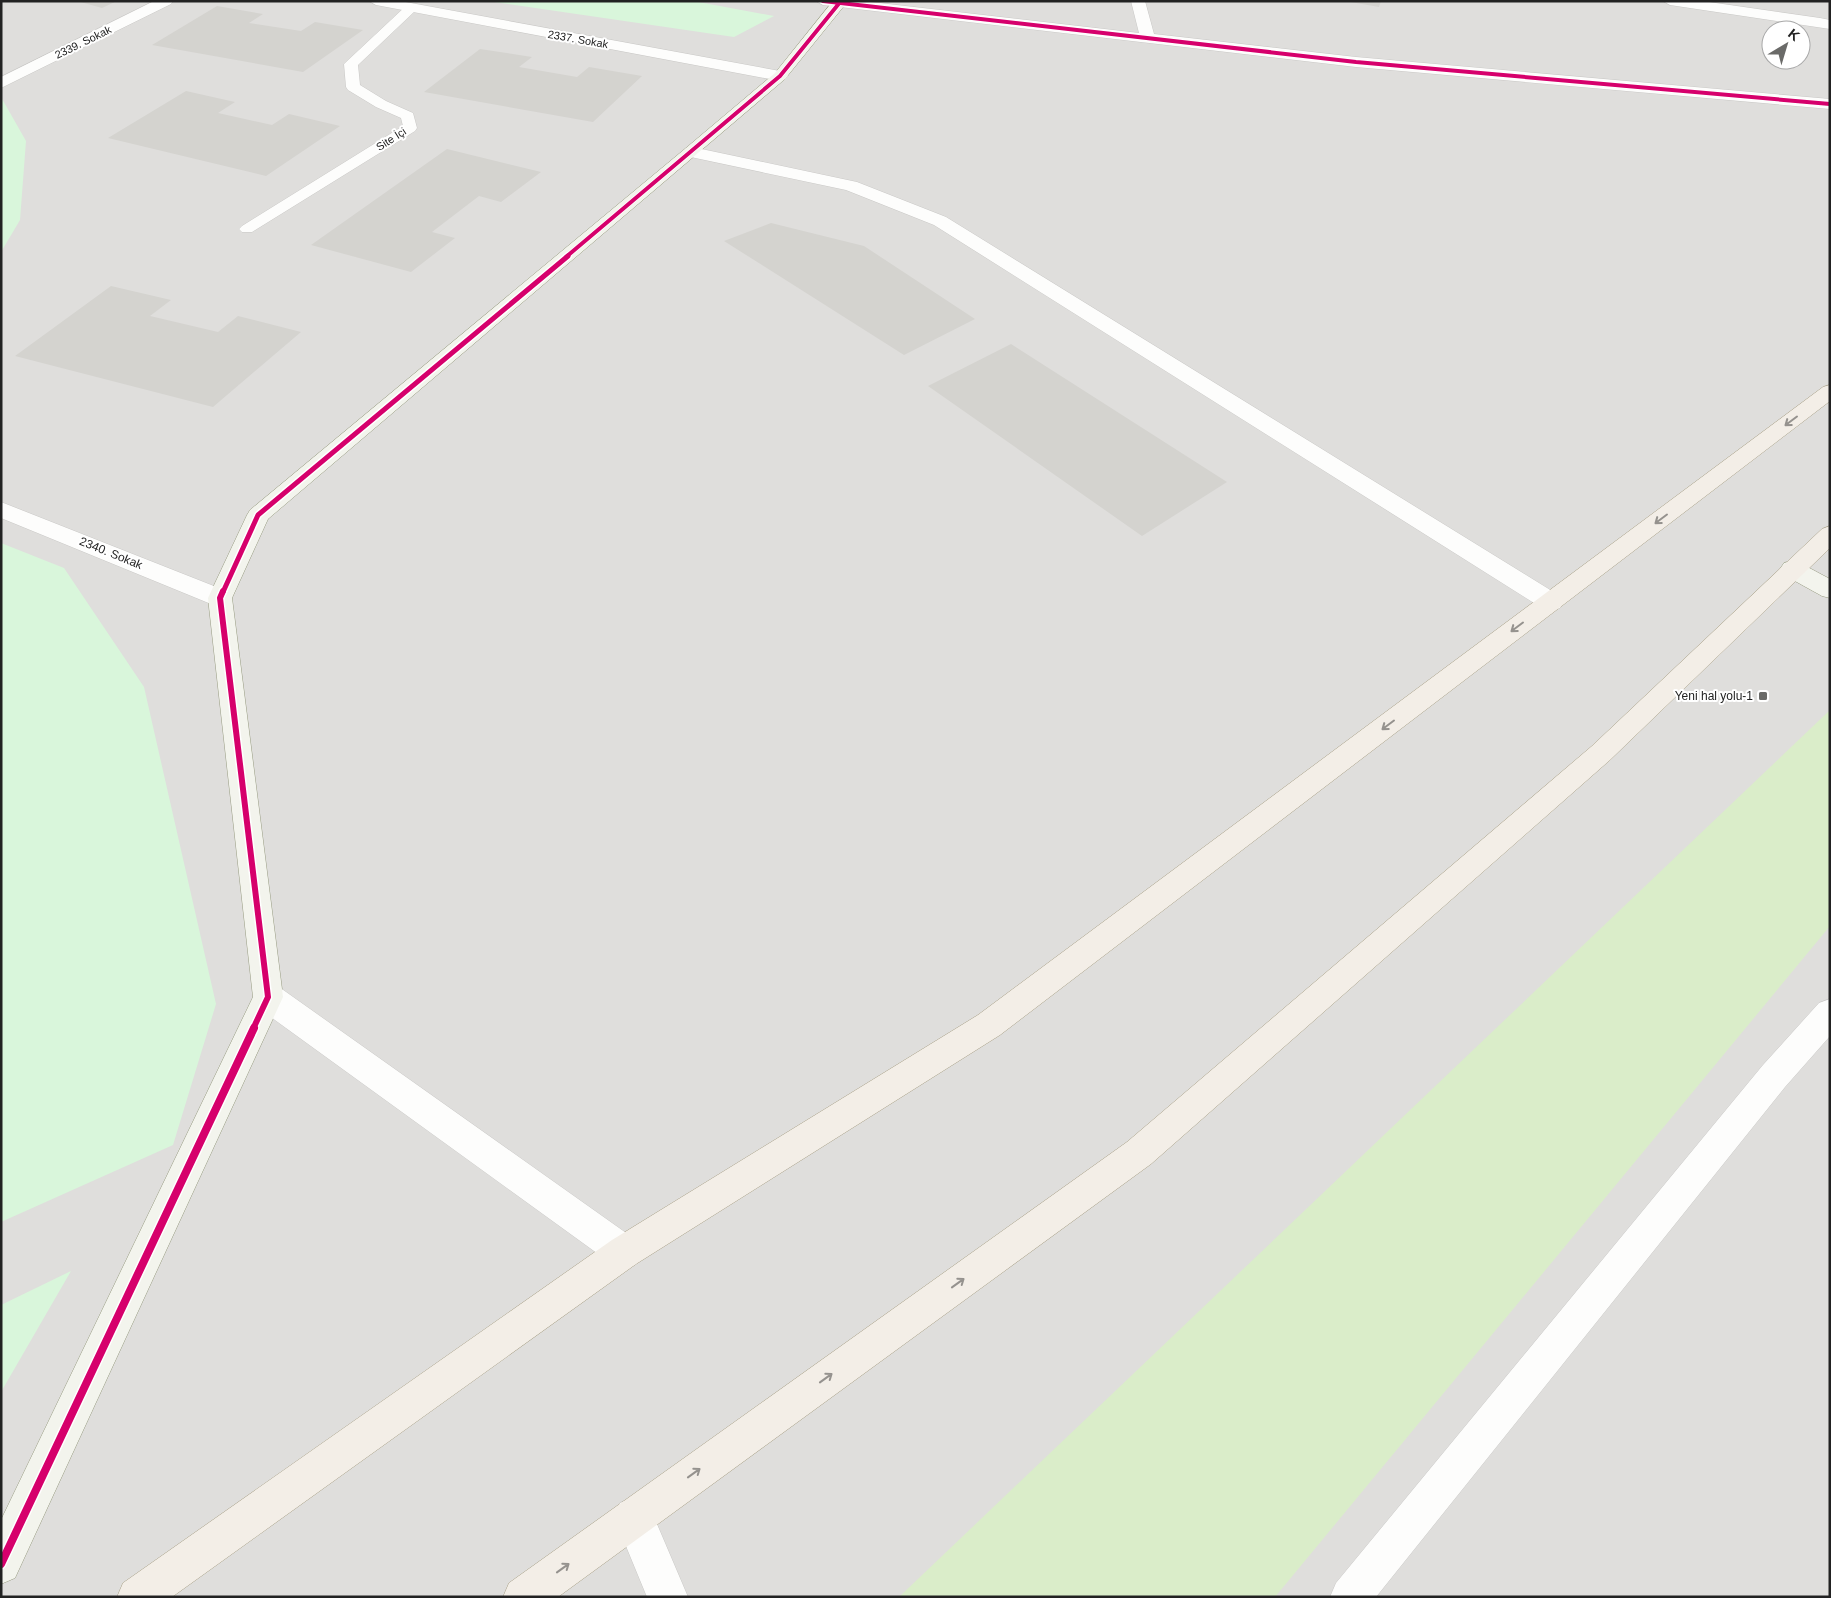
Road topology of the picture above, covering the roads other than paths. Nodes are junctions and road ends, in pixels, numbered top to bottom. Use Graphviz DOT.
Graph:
graph roads {
  1 [pos="166,1"];
  2 [pos="376,1"];
  3 [pos="1138,1"];
  4 [pos="1670,1"];
  5 [pos="835,2"];
  6 [pos="1807,5"];
  7 [pos="412,8"];
  8 [pos="1785,17"];
  9 [pos="1830,25"];
  10 [pos="1148,38"];
  11 [pos="780,76"];
  12 [pos="1,83"];
  13 [pos="1830,104"];
  14 [pos="692,152"];
  15 [pos="247,228"];
  16 [pos="1830,392"];
  17 [pos="1,508"];
  18 [pos="1830,534"];
  19 [pos="1792,569"];
  20 [pos="1830,590"];
  21 [pos="220,598"];
  22 [pos="1551,602"];
  23 [pos="268,997"];
  24 [pos="1830,1012"];
  25 [pos="624,1252"];
  26 [pos="634,1516"];
  27 [pos="1,1564"];
  28 [pos="137,1597"];
  29 [pos="523,1597"];
  30 [pos="668,1597"];
  31 [pos="1350,1597"];
  1 -- 12 [label="street, 2339. Sokak"];
  2 -- 7 [label="street, 2337. Sokak"];
  3 -- 10 [label="street"];
  4 -- 8 [label="street"];
  5 -- 10 [label="street"];
  5 -- 11 [label="street"];
  6 -- 8 [label="street"];
  7 -- 11 [label="street, 2337. Sokak"];
  7 -- 15 [label="lane, Site İçi"];
  8 -- 9 [label="street"];
  10 -- 13 [label="street"];
  11 -- 14 [label="street"];
  14 -- 21 [label="street"];
  14 -- 22 [label="street"];
  16 -- 22 [label="main road, one-way"];
  17 -- 21 [label="street, 2340. Sokak"];
  18 -- 19 [label="main road"];
  19 -- 20 [label="street"];
  26 -- 19 [label="main road, one-way"];
  21 -- 23 [label="street"];
  22 -- 25 [label="main road, one-way"];
  23 -- 25 [label="street"];
  23 -- 27 [label="street"];
  24 -- 31 [label="street"];
  25 -- 28 [label="main road"];
  29 -- 26 [label="main road, one-way"];
  26 -- 30 [label="street"];
}
